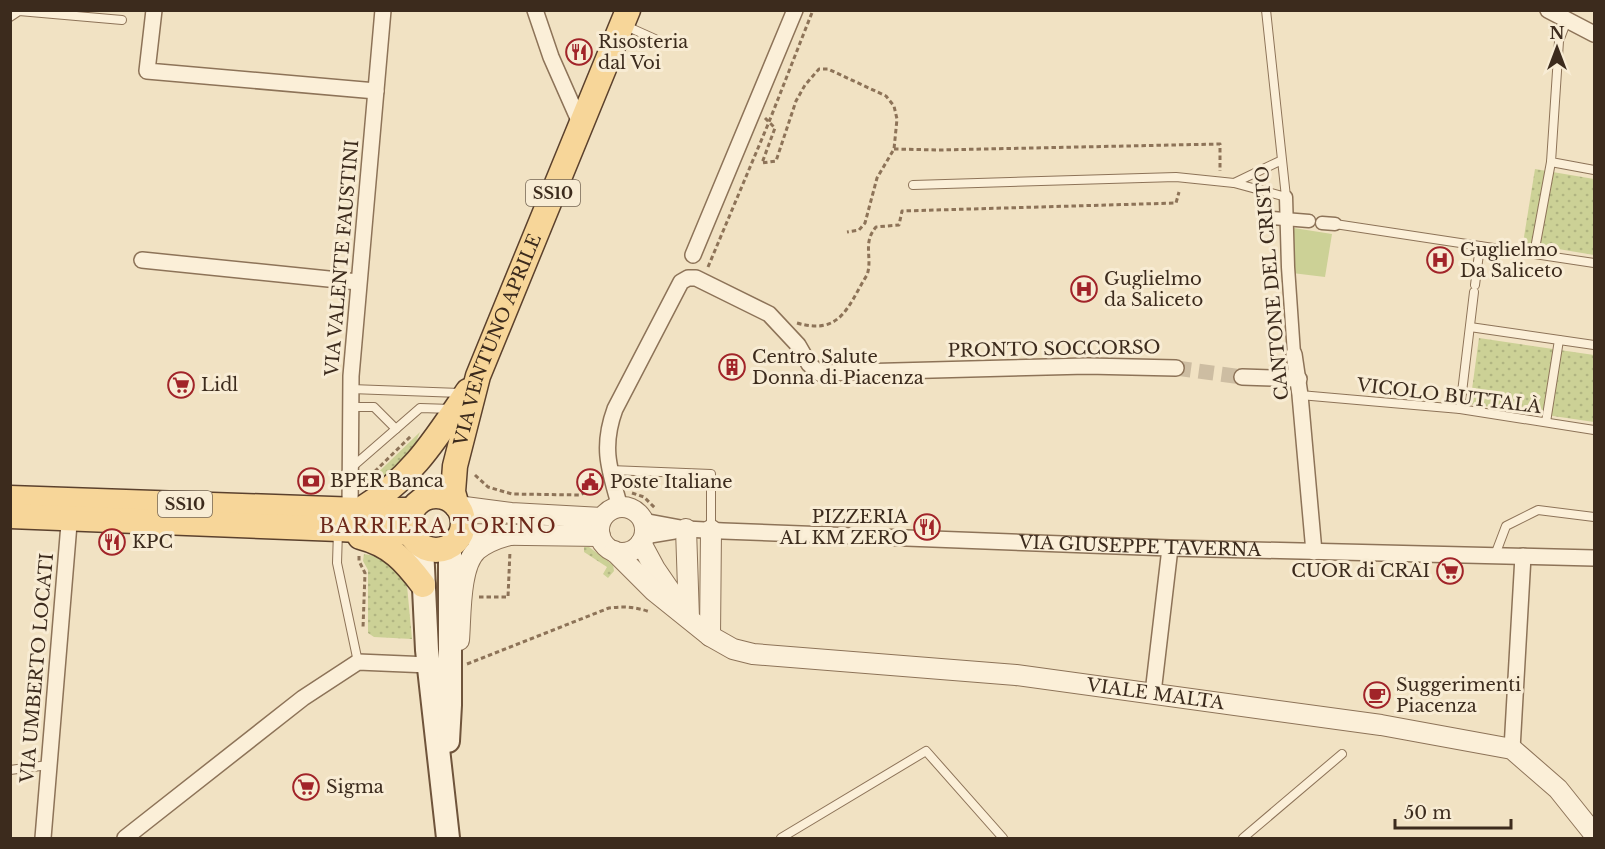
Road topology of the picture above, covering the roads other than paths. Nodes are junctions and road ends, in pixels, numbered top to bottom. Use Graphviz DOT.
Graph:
graph roads {
  1 [pos="154,10"];
  2 [pos="383,10"];
  3 [pos="535,10"];
  4 [pos="795,10"];
  5 [pos="1266,10"];
  6 [pos="1559,14"];
  7 [pos="10,17"];
  8 [pos="625,18"];
  9 [pos="122,20"];
  10 [pos="1594,34"];
  11 [pos="655,39"];
  12 [pos="376,91"];
  13 [pos="581,125"];
  14 [pos="1282,160"];
  15 [pos="1551,162"];
  16 [pos="1594,170"];
  17 [pos="1234,183"];
  18 [pos="913,185"];
  19 [pos="1287,197"];
  20 [pos="1272,218"];
  21 [pos="1288,218"];
  22 [pos="1309,221"];
  23 [pos="1328,223"];
  24 [pos="1480,246"];
  25 [pos="1533,254"];
  26 [pos="693,255"];
  27 [pos="142,260"];
  28 [pos="1594,262"];
  29 [pos="358,282"];
  30 [pos="1470,327"];
  31 [pos="1559,340"];
  32 [pos="1594,345"];
  33 [pos="1294,354"];
  34 [pos="1176,368"];
  35 [pos="1242,377"];
  36 [pos="1300,387"];
  37 [pos="351,389"];
  38 [pos="467,393"];
  39 [pos="351,406"];
  40 [pos="1460,409"];
  41 [pos="1546,422"];
  42 [pos="396,429"];
  43 [pos="1594,430"];
  44 [pos="351,468"];
  45 [pos="603,475"];
  46 [pos="10,498"];
  47 [pos="623,498"];
  48 [pos="457,506"];
  49 [pos="71,510"];
  50 [pos="10,516"];
  51 [pos="349,516"];
  52 [pos="1594,517"];
  53 [pos="415,523"];
  54 [pos="601,527"];
  55 [pos="647,528"];
  56 [pos="686,529"];
  57 [pos="711,530"];
  58 [pos="455,540"];
  59 [pos="510,540"];
  60 [pos="1170,548"];
  61 [pos="614,551"];
  62 [pos="1314,552"];
  63 [pos="1495,555"];
  64 [pos="1523,556"];
  65 [pos="1594,558"];
  66 [pos="423,585"];
  67 [pos="689,618"];
  68 [pos="710,636"];
  69 [pos="358,663"];
  70 [pos="429,664"];
  71 [pos="1153,693"];
  72 [pos="450,705"];
  73 [pos="1512,749"];
  74 [pos="1342,754"];
  75 [pos="48,765"];
  76 [pos="10,770"];
  77 [pos="444,796"];
  78 [pos="1594,834"];
  79 [pos="43,838"];
  80 [pos="125,838"];
  81 [pos="448,838"];
  82 [pos="781,838"];
  83 [pos="1003,838"];
  84 [pos="1243,838"];
  1 -- 12 [label="street"];
  2 -- 12 [label="street, VIA VALENTE FAUSTINI"];
  3 -- 13 [label="street"];
  4 -- 26 [label="street"];
  5 -- 14 [label="lane, CANTONE DEL CRISTO"];
  6 -- 10 [label="street"];
  6 -- 15 [label="lane"];
  7 -- 9 [label="lane"];
  8 -- 11 [label="lane"];
  8 -- 13 [label="main road, VIA VENTUNO APRILE / SS10"];
  12 -- 29 [label="street, VIA VALENTE FAUSTINI"];
  13 -- 38 [label="main road, VIA VENTUNO APRILE / SS10"];
  14 -- 17 [label="lane"];
  14 -- 19 [label="lane, CANTONE DEL CRISTO"];
  15 -- 16 [label="lane"];
  15 -- 25 [label="lane"];
  17 -- 18 [label="lane"];
  17 -- 19 [label="lane"];
  19 -- 21 [label="street, CANTONE DEL CRISTO"];
  20 -- 21 [label="street"];
  21 -- 22 [label="street"];
  21 -- 33 [label="street, CANTONE DEL CRISTO"];
  23 -- 24 [label="lane"];
  24 -- 25 [label="lane"];
  24 -- 30 [label="lane"];
  25 -- 28 [label="lane"];
  27 -- 29 [label="street"];
  29 -- 37 [label="street, VIA VALENTE FAUSTINI"];
  30 -- 31 [label="lane"];
  30 -- 40 [label="lane"];
  31 -- 32 [label="lane"];
  31 -- 41 [label="lane"];
  33 -- 36 [label="street, CANTONE DEL CRISTO"];
  34 -- 45 [label="street, PRONTO SOCCORSO"];
  35 -- 36 [label="street"];
  36 -- 40 [label="lane, VICOLO BUTTALÀ"];
  36 -- 62 [label="street, CANTONE DEL CRISTO"];
  37 -- 38 [label="lane"];
  37 -- 39 [label="street, VIA VALENTE FAUSTINI"];
  38 -- 42 [label="lane"];
  38 -- 48 [label="main road, VIA VENTUNO APRILE / SS10"];
  38 -- 51 [label="main road, SS10"];
  38 -- 53 [label="main road, VIA VENTUNO APRILE / SS10"];
  39 -- 42 [label="lane"];
  39 -- 44 [label="street, VIA VALENTE FAUSTINI"];
  40 -- 41 [label="lane, VICOLO BUTTALÀ"];
  41 -- 43 [label="lane, VICOLO BUTTALÀ"];
  42 -- 44 [label="lane"];
  44 -- 51 [label="street, VIA VALENTE FAUSTINI"];
  45 -- 47 [label="street"];
  45 -- 57 [label="lane"];
  46 -- 49 [label="main road, SS10"];
  47 -- 54 [label="street"];
  47 -- 55 [label="street"];
  48 -- 53 [label="main road, SS10"];
  48 -- 54 [label="street"];
  48 -- 58 [label="main road, SS10"];
  49 -- 50 [label="main road, SS10"];
  49 -- 51 [label="main road, SS10"];
  49 -- 75 [label="street, VIA UMBERTO LOCATI"];
  51 -- 53 [label="main road, SS10"];
  51 -- 66 [label="main road"];
  51 -- 69 [label="lane"];
  52 -- 63 [label="lane"];
  53 -- 58 [label="main road, SS10"];
  53 -- 66 [label="main road"];
  54 -- 59 [label="street"];
  54 -- 61 [label="street"];
  55 -- 56 [label="street, VIA GIUSEPPE TAVERNA"];
  55 -- 61 [label="street"];
  55 -- 67 [label="street, VIALE MALTA"];
  56 -- 57 [label="street, VIA GIUSEPPE TAVERNA"];
  56 -- 67 [label="street"];
  57 -- 60 [label="street, VIA GIUSEPPE TAVERNA"];
  57 -- 68 [label="street"];
  58 -- 59 [label="street"];
  58 -- 72 [label="main road"];
  59 -- 72 [label="street"];
  60 -- 62 [label="street, VIA GIUSEPPE TAVERNA"];
  60 -- 71 [label="street"];
  61 -- 67 [label="street, VIALE MALTA"];
  62 -- 63 [label="street, VIA GIUSEPPE TAVERNA"];
  63 -- 64 [label="street, VIA GIUSEPPE TAVERNA"];
  64 -- 65 [label="street, VIA GIUSEPPE TAVERNA"];
  64 -- 73 [label="street"];
  66 -- 70 [label="main road"];
  67 -- 68 [label="street, VIALE MALTA"];
  68 -- 71 [label="street, VIALE MALTA"];
  69 -- 70 [label="street"];
  69 -- 80 [label="street"];
  70 -- 77 [label="main road"];
  71 -- 73 [label="street, VIALE MALTA"];
  72 -- 77 [label="main road"];
  73 -- 78 [label="street"];
  74 -- 84 [label="lane"];
  75 -- 76 [label="lane"];
  75 -- 79 [label="street, VIA UMBERTO LOCATI"];
  77 -- 81 [label="main road"];
  82 -- 83 [label="lane"];
}
